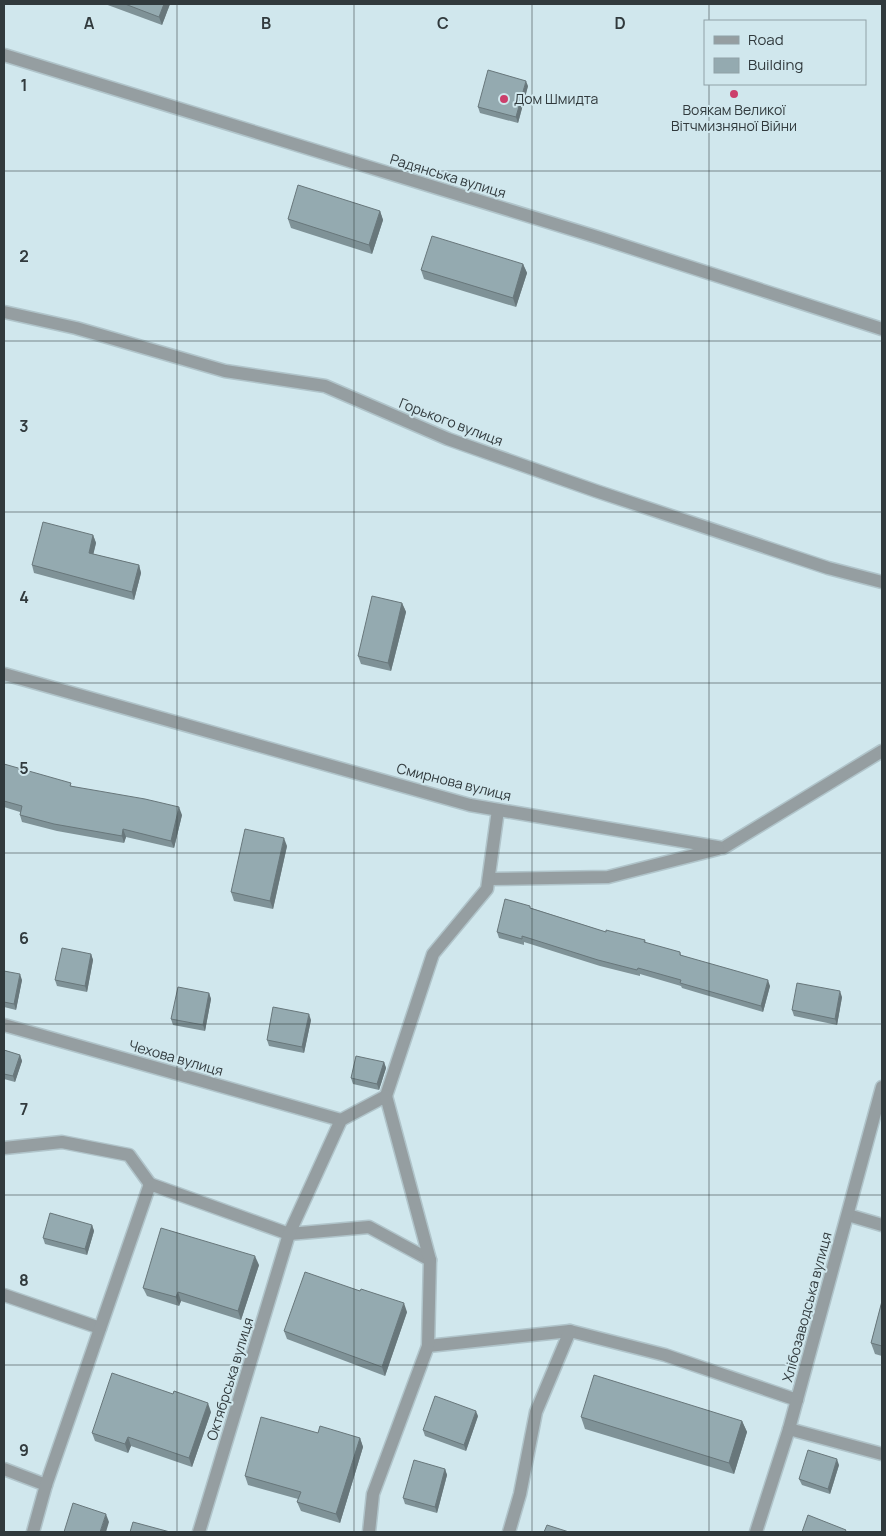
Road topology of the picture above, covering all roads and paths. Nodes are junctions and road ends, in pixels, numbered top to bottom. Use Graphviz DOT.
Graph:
graph roads {
  1 [pos="4,55"];
  2 [pos="4,312"];
  3 [pos="882,329"];
  4 [pos="882,582"];
  5 [pos="4,674"];
  6 [pos="882,751"];
  7 [pos="498,810"];
  8 [pos="723,848"];
  9 [pos="489,879"];
  10 [pos="4,1025"];
  11 [pos="882,1088"];
  12 [pos="386,1096"];
  13 [pos="341,1120"];
  14 [pos="4,1148"];
  15 [pos="150,1184"];
  16 [pos="848,1215"];
  17 [pos="882,1225"];
  18 [pos="290,1234"];
  19 [pos="430,1260"];
  20 [pos="4,1295"];
  21 [pos="100,1328"];
  22 [pos="570,1331"];
  23 [pos="428,1346"];
  24 [pos="797,1400"];
  25 [pos="789,1429"];
  26 [pos="882,1454"];
  27 [pos="4,1469"];
  28 [pos="46,1485"];
  29 [pos="33,1532"];
  30 [pos="199,1532"];
  31 [pos="369,1532"];
  32 [pos="509,1532"];
  33 [pos="756,1532"];
  1 -- 3 [label="street, Радянська вулиця"];
  2 -- 4 [label="street, Горького вулиця"];
  5 -- 7 [label="street, Смирнова вулиця"];
  6 -- 8 [label="street"];
  7 -- 8 [label="street, Смирнова вулиця"];
  7 -- 9 [label="street"];
  8 -- 9 [label="street"];
  9 -- 12 [label="street"];
  10 -- 13 [label="street, Чехова вулиця"];
  11 -- 16 [label="street, Хлібозаводська вулиця"];
  12 -- 13 [label="street"];
  12 -- 19 [label="street"];
  13 -- 18 [label="street, Октябрська вулиця"];
  14 -- 15 [label="street"];
  15 -- 18 [label="street"];
  15 -- 21 [label="street"];
  16 -- 17 [label="street"];
  16 -- 24 [label="street, Хлібозаводська вулиця"];
  18 -- 19 [label="street"];
  18 -- 30 [label="street, Октябрська вулиця"];
  19 -- 23 [label="street"];
  20 -- 21 [label="street"];
  21 -- 28 [label="street"];
  22 -- 23 [label="street"];
  22 -- 24 [label="street"];
  22 -- 32 [label="street"];
  23 -- 31 [label="street"];
  24 -- 25 [label="street, Хлібозаводська вулиця"];
  25 -- 26 [label="street"];
  25 -- 33 [label="street, Хлібозаводська вулиця"];
  27 -- 28 [label="street"];
  28 -- 29 [label="street"];
}
